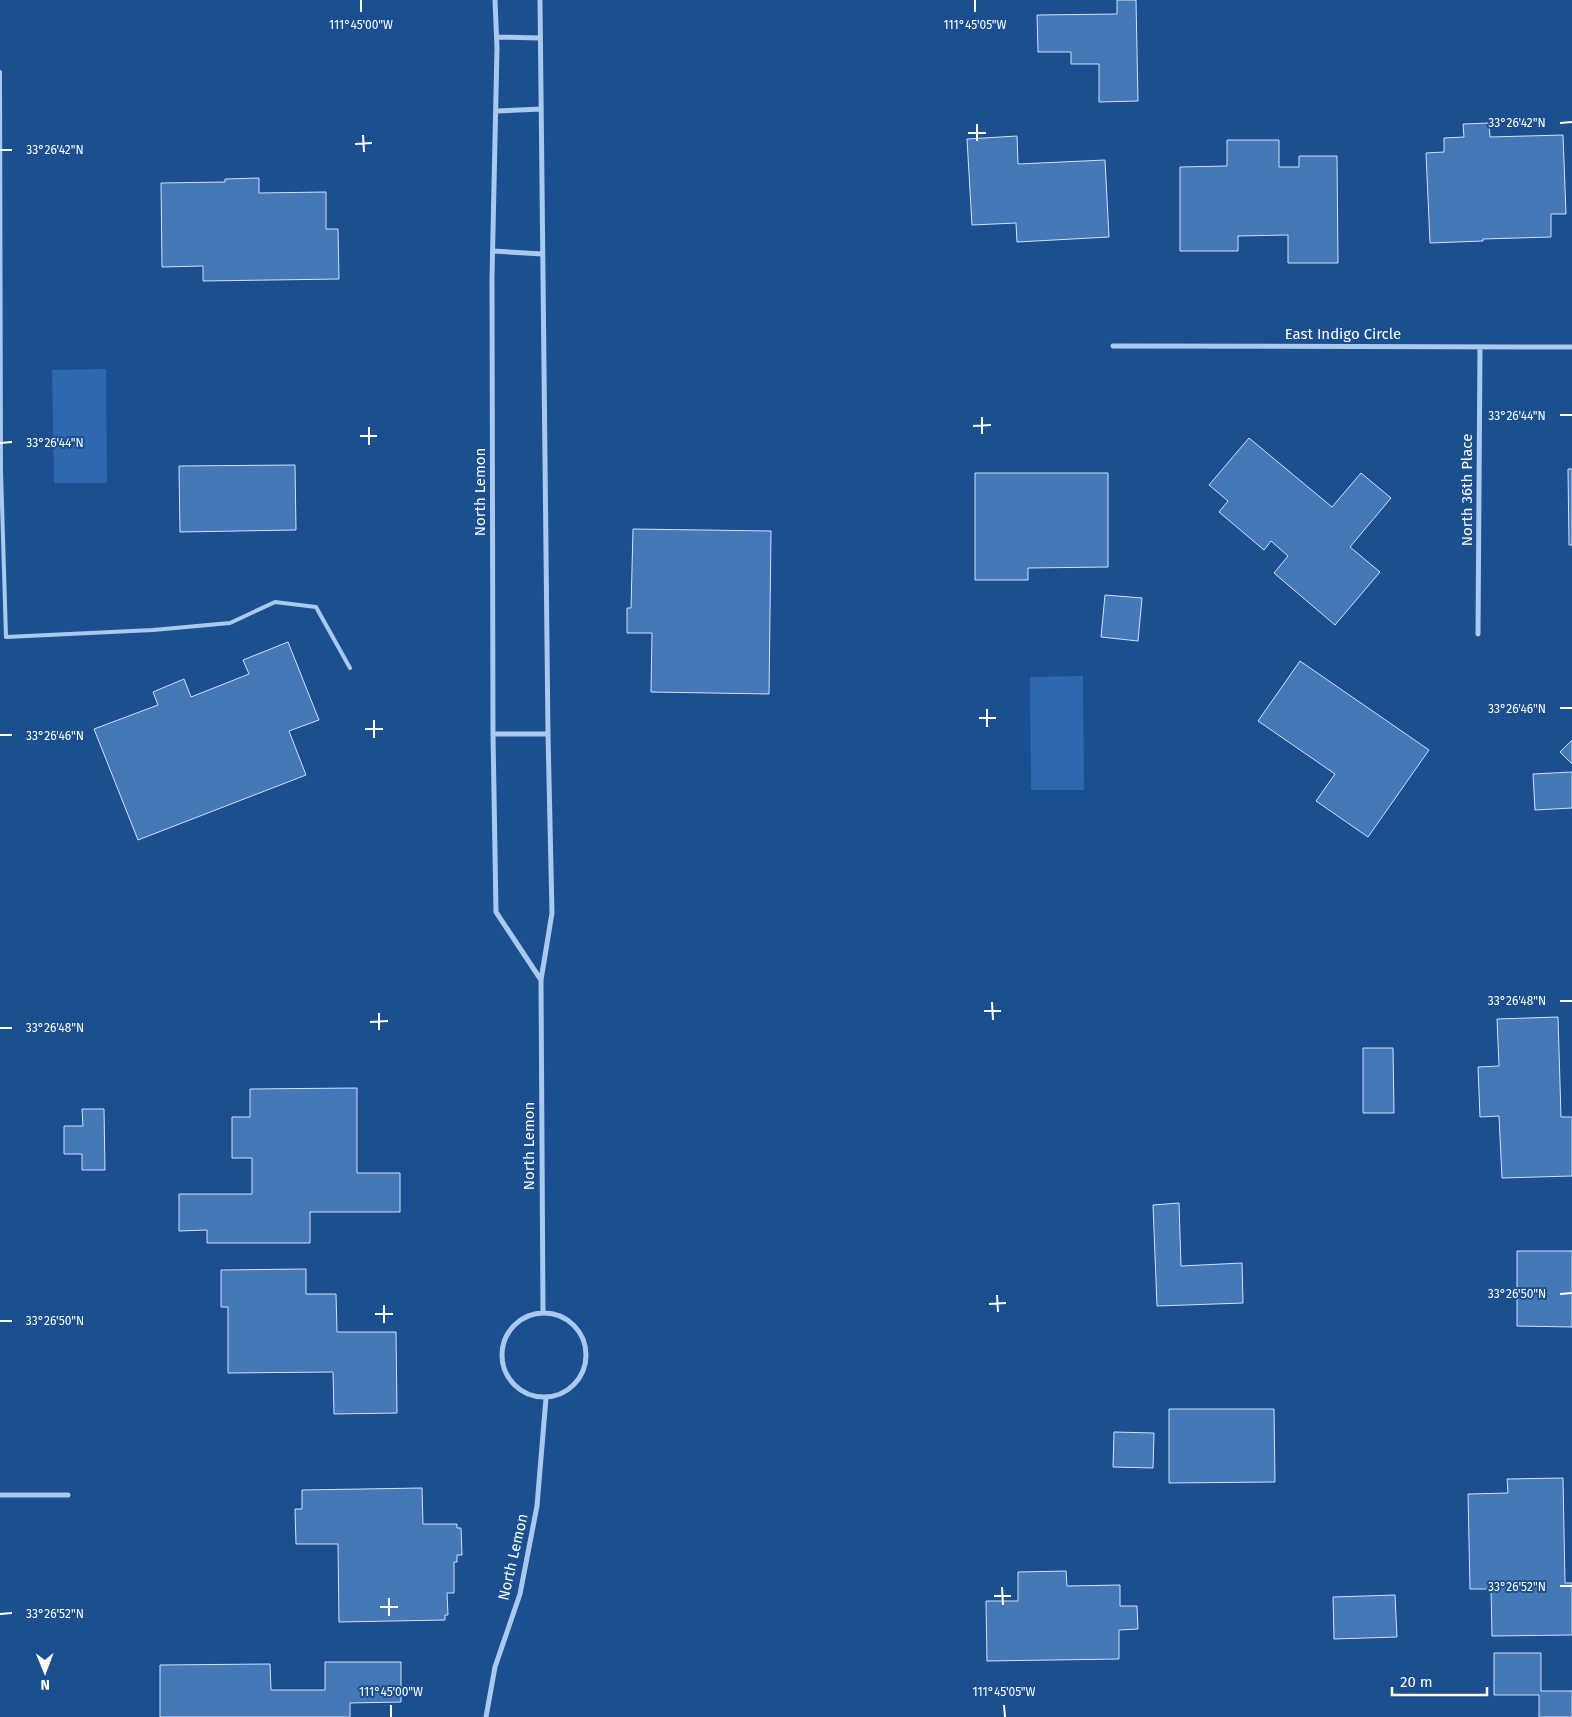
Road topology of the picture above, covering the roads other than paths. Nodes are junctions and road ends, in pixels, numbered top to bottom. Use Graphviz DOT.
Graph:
graph roads {
  1 [pos="495,0"];
  2 [pos="540,0"];
  3 [pos="497,37"];
  4 [pos="540,38"];
  5 [pos="0,72"];
  6 [pos="541,109"];
  7 [pos="496,111"];
  8 [pos="493,251"];
  9 [pos="542,254"];
  10 [pos="1113,346"];
  11 [pos="1480,347"];
  12 [pos="1572,347"];
  13 [pos="1478,634"];
  14 [pos="350,668"];
  15 [pos="493,734"];
  16 [pos="548,734"];
  17 [pos="541,980"];
  18 [pos="543,1312"];
  19 [pos="546,1398"];
  20 [pos="0,1495"];
  21 [pos="68,1495"];
  22 [pos="486,1717"];
  1 -- 3 [label="street, North Lemon"];
  2 -- 4 [label="street, North Lemon"];
  3 -- 4 [label="street"];
  3 -- 7 [label="street, North Lemon"];
  4 -- 6 [label="street, North Lemon"];
  5 -- 14 [label="lane"];
  6 -- 7 [label="street"];
  6 -- 9 [label="street, North Lemon"];
  7 -- 8 [label="street, North Lemon"];
  8 -- 9 [label="street"];
  8 -- 15 [label="street, North Lemon"];
  9 -- 16 [label="street, North Lemon"];
  10 -- 11 [label="street, East Indigo Circle"];
  11 -- 12 [label="street, East Indigo Circle"];
  11 -- 13 [label="street, North 36th Place"];
  15 -- 16 [label="street"];
  15 -- 17 [label="street, North Lemon"];
  16 -- 17 [label="street, North Lemon"];
  17 -- 18 [label="street, North Lemon"];
  18 -- 19 [label="street"];
  18 -- 19 [label="street"];
  19 -- 22 [label="street, North Lemon"];
  20 -- 21 [label="street"];
}
